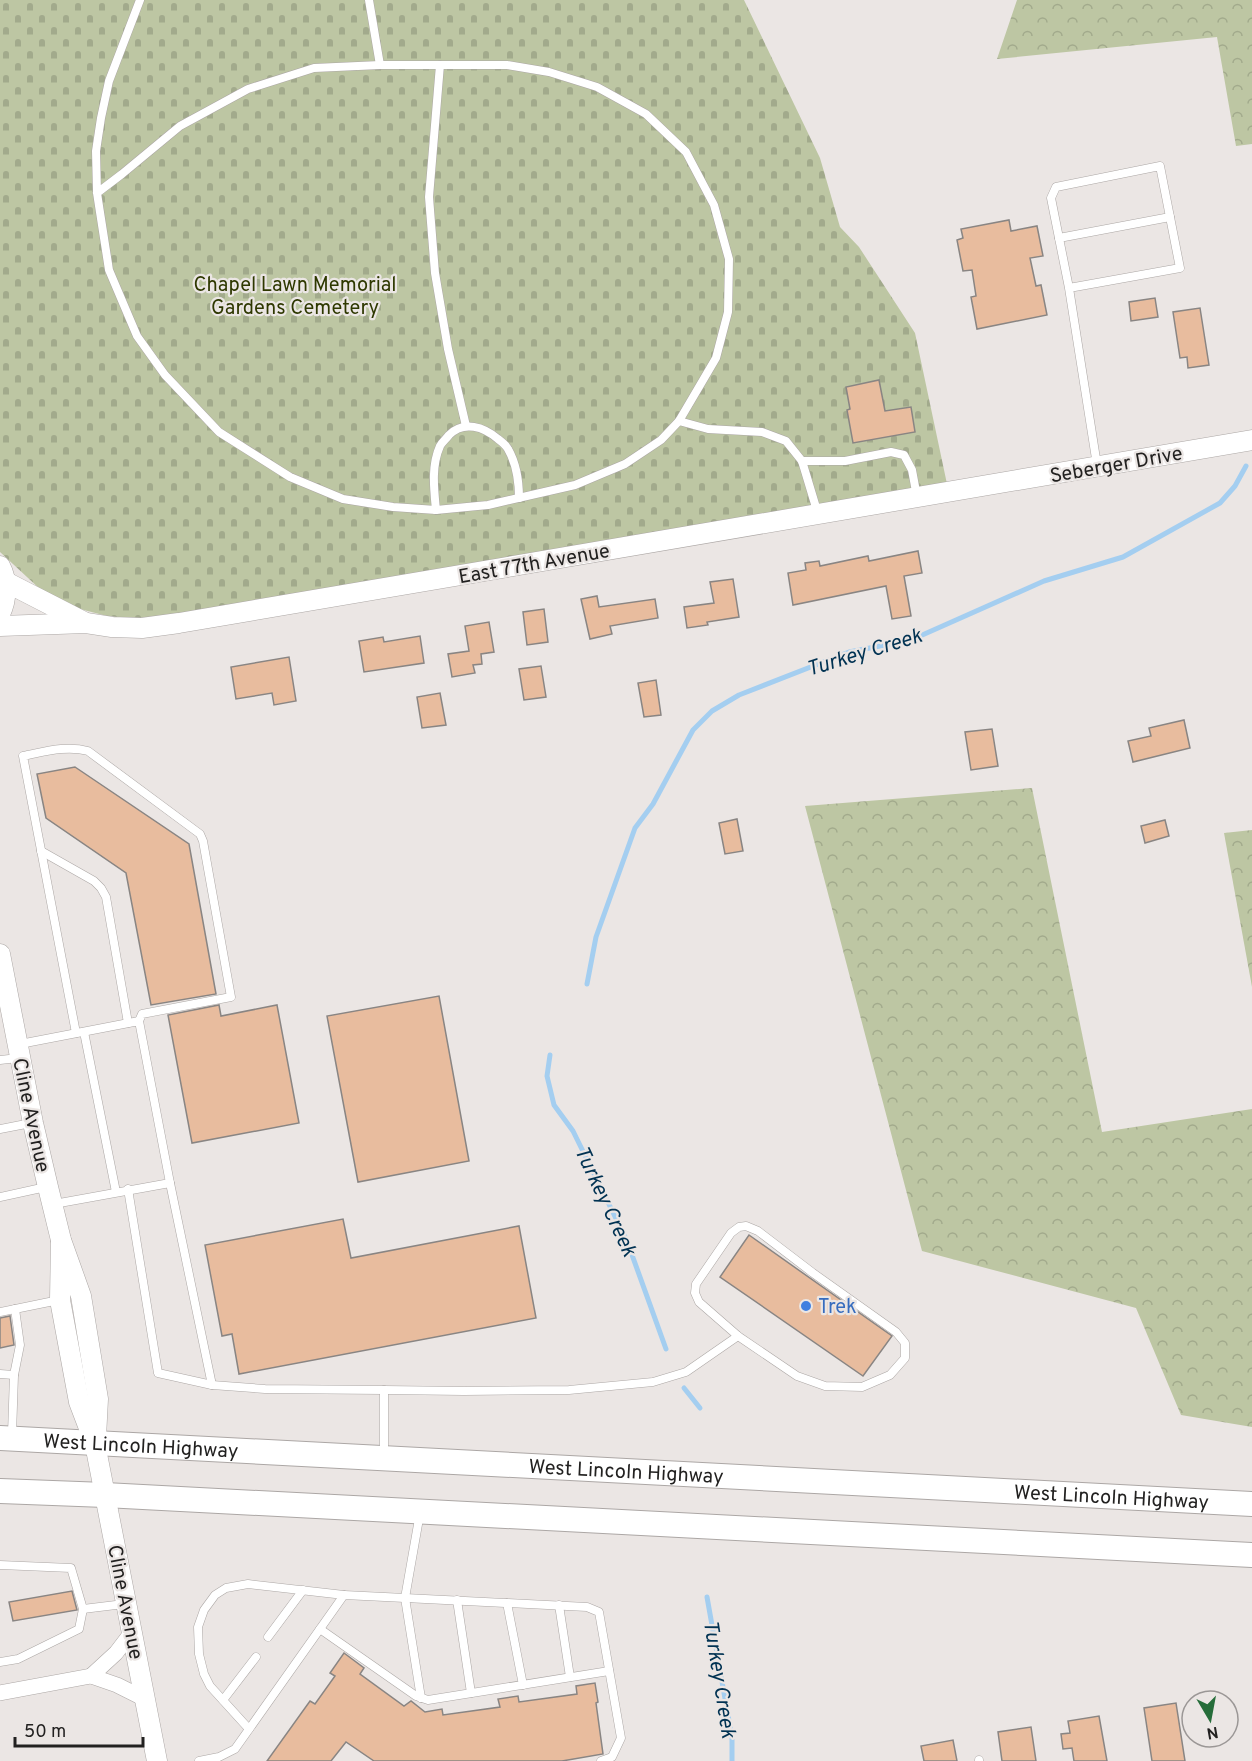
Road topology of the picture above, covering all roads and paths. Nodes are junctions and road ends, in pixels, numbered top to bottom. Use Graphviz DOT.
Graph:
graph roads {
  1 [pos="140,0"];
  2 [pos="369,0"];
  3 [pos="380,65"];
  4 [pos="440,65"];
  5 [pos="97,193"];
  6 [pos="1170,218"];
  7 [pos="1059,238"];
  8 [pos="1069,288"];
  9 [pos="679,421"];
  10 [pos="466,426"];
  11 [pos="1252,440"];
  12 [pos="801,461"];
  13 [pos="1097,467"];
  14 [pos="981,487"];
  15 [pos="519,498"];
  16 [pos="917,498"];
  17 [pos="436,510"];
  18 [pos="818,515"];
  19 [pos="3,574"];
  20 [pos="0,614"];
  21 [pos="86,623"];
  22 [pos="0,626"];
  23 [pos="41,851"];
  24 [pos="0,954"];
  25 [pos="139,1021"];
  26 [pos="128,1023"];
  27 [pos="80,1032"];
  28 [pos="19,1051"];
  29 [pos="0,1060"];
  30 [pos="33,1123"];
  31 [pos="0,1129"];
  32 [pos="170,1183"];
  33 [pos="128,1190"];
  34 [pos="116,1192"];
  35 [pos="50,1196"];
  36 [pos="0,1197"];
  37 [pos="61,1240"];
  38 [pos="60,1300"];
  39 [pos="15,1309"];
  40 [pos="0,1312"];
  41 [pos="738,1336"];
  42 [pos="0,1374"];
  43 [pos="14,1375"];
  44 [pos="212,1385"];
  45 [pos="384,1390"];
  46 [pos="6,1439"];
  47 [pos="95,1444"];
  48 [pos="384,1458"];
  49 [pos="0,1491"];
  50 [pos="105,1495"];
  51 [pos="1252,1504"];
  52 [pos="420,1512"];
  53 [pos="1252,1555"];
  54 [pos="0,1565"];
  55 [pos="303,1590"];
  56 [pos="344,1595"];
  57 [pos="405,1598"];
  58 [pos="457,1600"];
  59 [pos="507,1603"];
  60 [pos="126,1604"];
  61 [pos="559,1605"];
  62 [pos="83,1609"];
  63 [pos="320,1629"];
  64 [pos="132,1632"];
  65 [pos="268,1637"];
  66 [pos="256,1657"];
  67 [pos="0,1662"];
  68 [pos="609,1671"];
  69 [pos="91,1676"];
  70 [pos="570,1677"];
  71 [pos="523,1685"];
  72 [pos="0,1693"];
  73 [pos="471,1693"];
  74 [pos="421,1698"];
  75 [pos="145,1699"];
  76 [pos="223,1700"];
  77 [pos="249,1729"];
  78 [pos="217,1760"];
  79 [pos="157,1761"];
  80 [pos="199,1761"];
  81 [pos="601,1761"];
  1 -- 5 [label="lane"];
  2 -- 3 [label="lane"];
  3 -- 4 [label="lane"];
  3 -- 5 [label="lane"];
  4 -- 9 [label="lane"];
  4 -- 10 [label="lane"];
  5 -- 17 [label="lane"];
  6 -- 7 [label="lane"];
  6 -- 7 [label="lane"];
  6 -- 8 [label="lane"];
  7 -- 8 [label="lane"];
  8 -- 13 [label="lane"];
  9 -- 12 [label="lane"];
  9 -- 15 [label="lane"];
  10 -- 15 [label="lane"];
  10 -- 17 [label="lane"];
  11 -- 13 [label="street, Seberger Drive"];
  12 -- 16 [label="lane"];
  12 -- 18 [label="lane"];
  13 -- 14 [label="street, Seberger Drive"];
  14 -- 16 [label="street, East 77th Avenue"];
  15 -- 17 [label="lane"];
  16 -- 18 [label="street, East 77th Avenue"];
  18 -- 21 [label="street, East 77th Avenue"];
  19 -- 20 [label="street"];
  19 -- 21 [label="street, East 77th Avenue"];
  21 -- 22 [label="street, East 77th Avenue"];
  23 -- 25 [label="lane"];
  23 -- 26 [label="lane"];
  23 -- 27 [label="lane"];
  24 -- 28 [label="street, Cline Avenue"];
  25 -- 26 [label="lane"];
  25 -- 32 [label="lane"];
  26 -- 27 [label="lane"];
  27 -- 28 [label="lane"];
  27 -- 34 [label="lane"];
  28 -- 29 [label="lane"];
  28 -- 30 [label="street, Cline Avenue"];
  30 -- 31 [label="lane"];
  30 -- 35 [label="street, Cline Avenue"];
  32 -- 33 [label="lane"];
  32 -- 44 [label="lane"];
  33 -- 34 [label="lane"];
  33 -- 44 [label="lane"];
  34 -- 35 [label="lane"];
  35 -- 36 [label="lane"];
  35 -- 37 [label="street, Cline Avenue"];
  37 -- 38 [label="street, Cline Avenue"];
  37 -- 47 [label="street, Cline Avenue"];
  38 -- 39 [label="lane"];
  38 -- 47 [label="street, Cline Avenue"];
  39 -- 40 [label="lane"];
  39 -- 43 [label="lane"];
  41 -- 41 [label="lane"];
  41 -- 45 [label="lane"];
  42 -- 43 [label="lane"];
  43 -- 46 [label="lane"];
  44 -- 45 [label="lane"];
  45 -- 48 [label="lane"];
  46 -- 47 [label="main road, West Lincoln Highway"];
  47 -- 48 [label="main road, West Lincoln Highway"];
  47 -- 50 [label="street, Cline Avenue"];
  48 -- 51 [label="main road, West Lincoln Highway"];
  49 -- 50 [label="main road"];
  50 -- 52 [label="main road"];
  50 -- 60 [label="street, Cline Avenue"];
  52 -- 53 [label="main road"];
  52 -- 57 [label="lane"];
  54 -- 62 [label="lane"];
  55 -- 56 [label="lane"];
  55 -- 65 [label="lane"];
  55 -- 76 [label="lane"];
  56 -- 57 [label="lane"];
  56 -- 63 [label="lane"];
  57 -- 58 [label="lane"];
  57 -- 74 [label="lane"];
  58 -- 59 [label="lane"];
  58 -- 73 [label="lane"];
  59 -- 61 [label="lane"];
  59 -- 71 [label="lane"];
  60 -- 62 [label="lane"];
  60 -- 64 [label="street, Cline Avenue"];
  61 -- 68 [label="lane"];
  61 -- 70 [label="lane"];
  62 -- 67 [label="lane"];
  63 -- 74 [label="lane"];
  63 -- 77 [label="lane"];
  64 -- 69 [label="street"];
  64 -- 75 [label="street, Cline Avenue"];
  66 -- 76 [label="lane"];
  68 -- 70 [label="lane"];
  68 -- 81 [label="lane"];
  69 -- 72 [label="street"];
  69 -- 75 [label="street"];
  70 -- 71 [label="lane"];
  71 -- 73 [label="lane"];
  73 -- 74 [label="lane"];
  75 -- 79 [label="street, Cline Avenue"];
  76 -- 77 [label="lane"];
  77 -- 78 [label="lane"];
  78 -- 80 [label="lane"];
}
